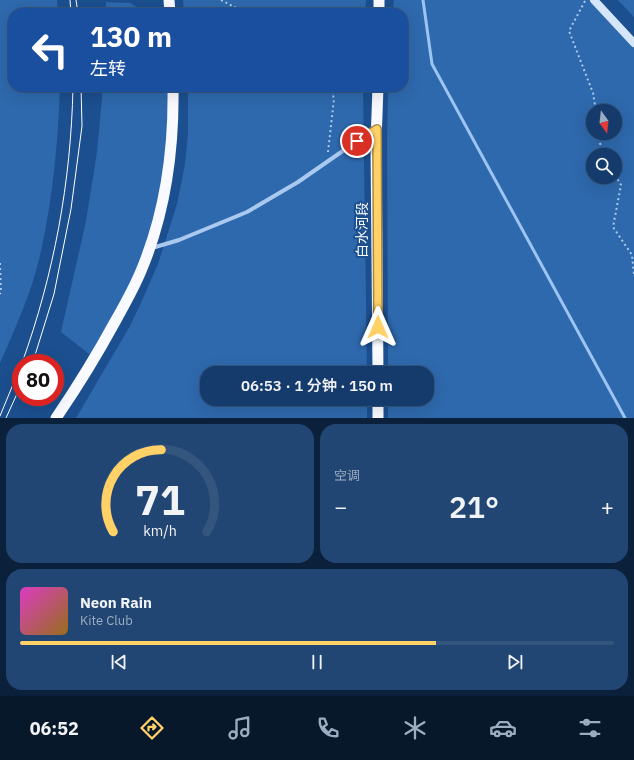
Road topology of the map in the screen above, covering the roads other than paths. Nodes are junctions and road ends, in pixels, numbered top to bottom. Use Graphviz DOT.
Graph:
graph roads {
  1 [pos="594,0"];
  2 [pos="634,43"];
  3 [pos="173,92"];
  4 [pos="378,92"];
  5 [pos="377,129"];
  6 [pos="150,248"];
  7 [pos="378,366"];
  8 [pos="378,406"];
  9 [pos="56,418"];
  10 [pos="378,418"];
  1 -- 2 [label="main road"];
  3 -- 6 [label="highway"];
  4 -- 5 [label="highway, 白水河段"];
  5 -- 6 [label="street"];
  5 -- 7 [label="highway, 白水河段"];
  6 -- 9 [label="highway"];
  8 -- 10 [label="highway"];
}
